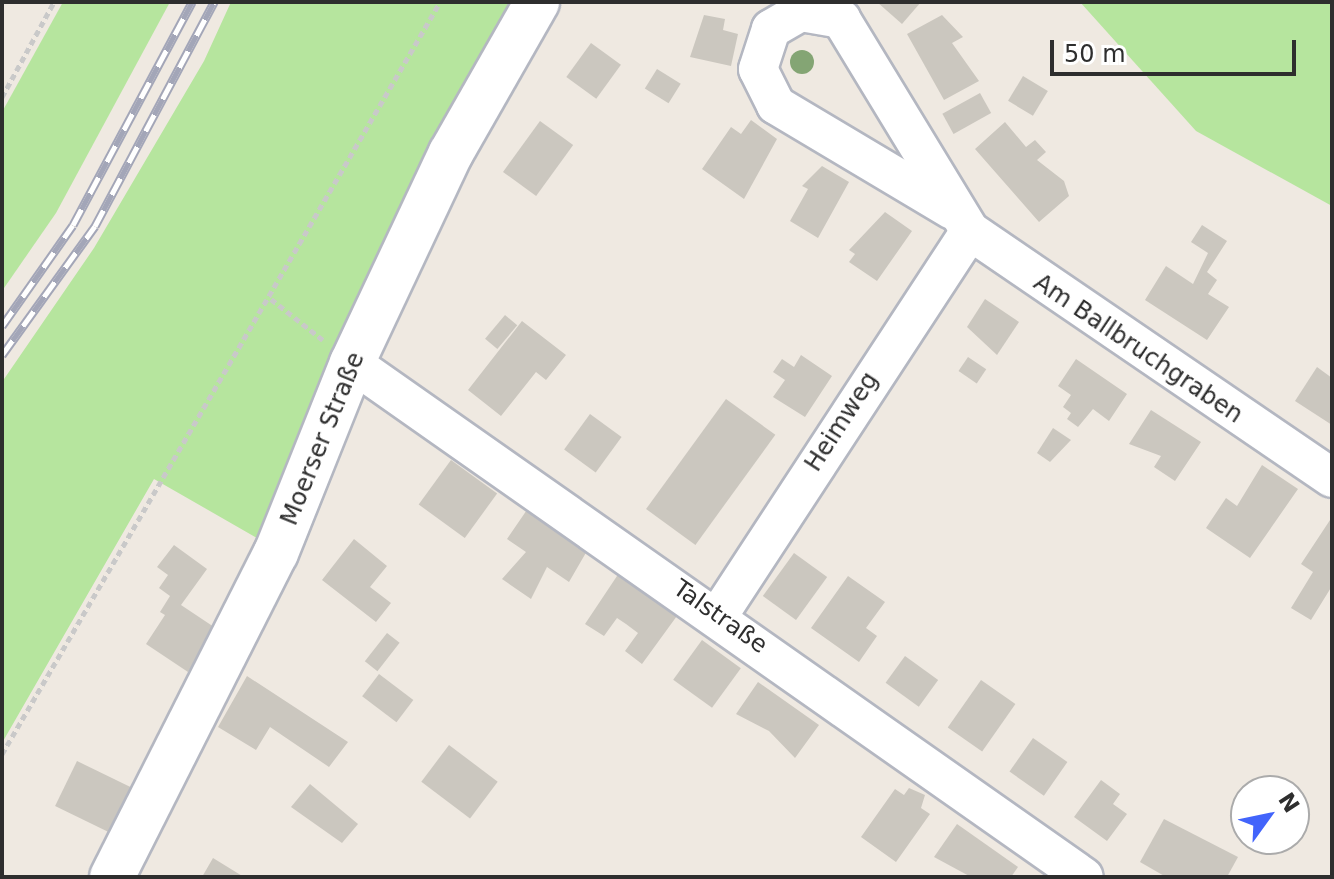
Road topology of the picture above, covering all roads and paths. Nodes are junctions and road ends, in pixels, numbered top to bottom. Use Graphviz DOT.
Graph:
graph roads {
  1 [pos="54,2"];
  2 [pos="440,2"];
  3 [pos="537,2"];
  4 [pos="2,97"];
  5 [pos="961,220"];
  6 [pos="271,299"];
  7 [pos="352,363"];
  8 [pos="1332,478"];
  9 [pos="718,616"];
  10 [pos="2,754"];
  11 [pos="112,877"];
  12 [pos="1084,877"];
  1 -- 4 [label="path"];
  2 -- 6 [label="path"];
  3 -- 7 [label="street, Moerser Straße"];
  5 -- 5 [label="street, Am Ballbruchgraben"];
  5 -- 8 [label="street, Am Ballbruchgraben"];
  5 -- 9 [label="street, Heimweg"];
  6 -- 7 [label="path"];
  6 -- 10 [label="path"];
  7 -- 9 [label="street, Talstraße"];
  7 -- 11 [label="street, Moerser Straße"];
  9 -- 12 [label="street, Talstraße"];
}
